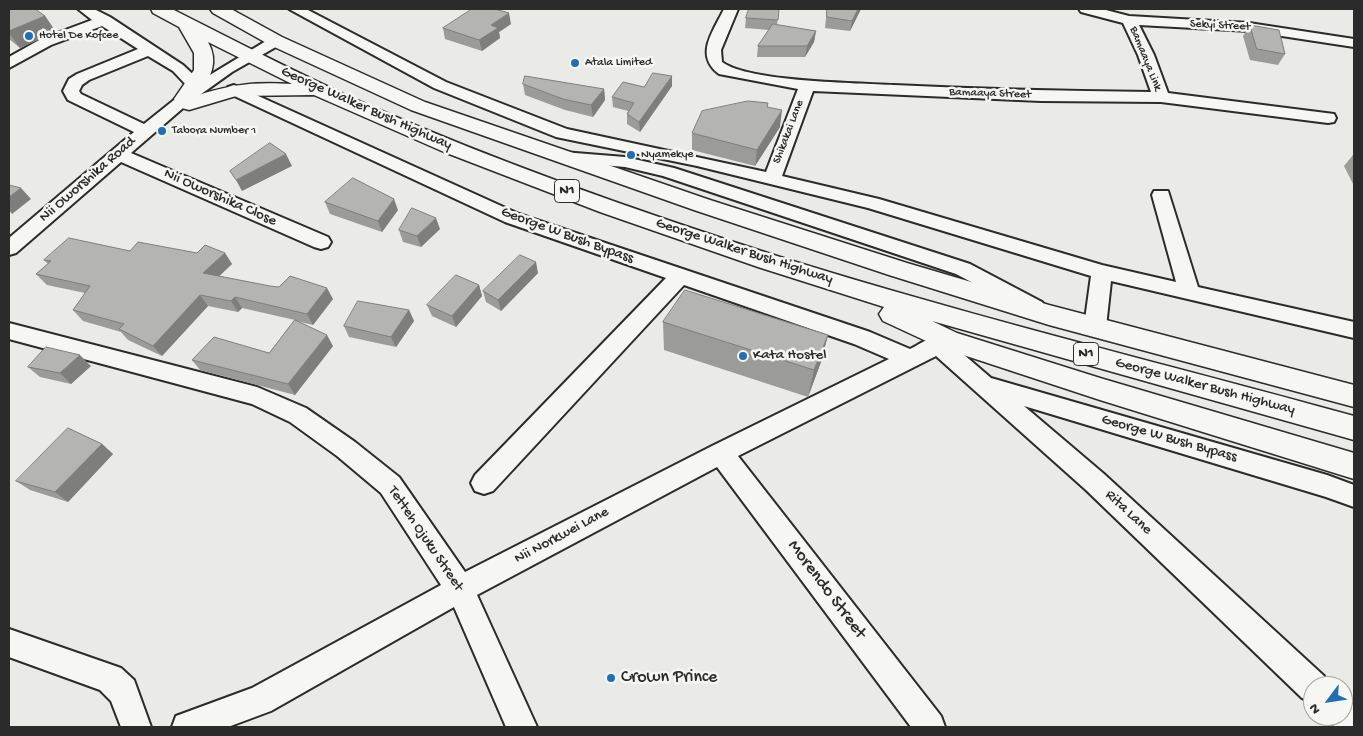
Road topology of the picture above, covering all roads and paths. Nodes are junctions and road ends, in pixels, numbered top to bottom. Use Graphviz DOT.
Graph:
graph roads {
  1 [pos="85,9"];
  2 [pos="159,9"];
  3 [pos="219,9"];
  4 [pos="296,9"];
  5 [pos="731,9"];
  6 [pos="1086,9"];
  7 [pos="104,20"];
  8 [pos="1129,20"];
  9 [pos="185,22"];
  10 [pos="1354,43"];
  11 [pos="284,44"];
  12 [pos="151,49"];
  13 [pos="255,59"];
  14 [pos="9,63"];
  15 [pos="807,86"];
  16 [pos="234,90"];
  17 [pos="321,91"];
  18 [pos="190,96"];
  19 [pos="1161,98"];
  20 [pos="1328,118"];
  21 [pos="145,131"];
  22 [pos="562,133"];
  23 [pos="541,149"];
  24 [pos="119,154"];
  25 [pos="772,179"];
  26 [pos="1161,195"];
  27 [pos="320,242"];
  28 [pos="9,248"];
  29 [pos="1102,272"];
  30 [pos="679,277"];
  31 [pos="819,278"];
  32 [pos="1190,293"];
  33 [pos="1096,327"];
  34 [pos="1354,330"];
  35 [pos="9,331"];
  36 [pos="943,342"];
  37 [pos="909,358"];
  38 [pos="983,384"];
  39 [pos="1354,396"];
  40 [pos="1354,428"];
  41 [pos="721,453"];
  42 [pos="1354,466"];
  43 [pos="484,483"];
  44 [pos="1354,496"];
  45 [pos="460,589"];
  46 [pos="9,643"];
  47 [pos="1303,678"];
  48 [pos="136,727"];
  49 [pos="187,727"];
  50 [pos="522,727"];
  51 [pos="930,727"];
  1 -- 7 [label="street"];
  2 -- 9 [label="highway, George Walker Bush Highway / N1"];
  3 -- 11 [label="highway, George Walker Bush Highway / N1"];
  4 -- 22 [label="street"];
  5 -- 15 [label="street, Bamaaya Street"];
  6 -- 8 [label="street, Sekyi Street"];
  7 -- 12 [label="street"];
  7 -- 14 [label="street"];
  8 -- 10 [label="street, Sekyi Street"];
  8 -- 19 [label="street, Bamaaya Link"];
  9 -- 13 [label="highway, George Walker Bush Highway / N1"];
  9 -- 18 [label="highway"];
  11 -- 13 [label="street, Nii Oworshika Road"];
  11 -- 23 [label="highway, George Walker Bush Highway / N1"];
  12 -- 18 [label="street"];
  12 -- 21 [label="street"];
  13 -- 17 [label="highway, George Walker Bush Highway / N1"];
  13 -- 18 [label="street, Nii Oworshika Road"];
  15 -- 19 [label="street, Bamaaya Street"];
  15 -- 25 [label="street, Shikakai Lane"];
  16 -- 17 [label="highway"];
  16 -- 18 [label="highway"];
  16 -- 30 [label="street, George W Bush Bypass"];
  17 -- 31 [label="highway, George Walker Bush Highway / N1"];
  18 -- 21 [label="street, Nii Oworshika Road"];
  19 -- 20 [label="street, Bamaaya Street"];
  21 -- 24 [label="street, Nii Oworshika Road"];
  22 -- 23 [label="street"];
  22 -- 25 [label="street"];
  23 -- 33 [label="highway, George Walker Bush Highway / N1"];
  24 -- 27 [label="street, Nii Oworshika Close"];
  24 -- 28 [label="street, Nii Oworshika Road"];
  25 -- 29 [label="street"];
  26 -- 32 [label="street"];
  29 -- 32 [label="street"];
  29 -- 33 [label="street"];
  30 -- 37 [label="street, George W Bush Bypass"];
  30 -- 43 [label="street"];
  31 -- 36 [label="highway"];
  31 -- 40 [label="highway, George Walker Bush Highway / N1"];
  32 -- 34 [label="street"];
  33 -- 39 [label="highway, George Walker Bush Highway / N1"];
  35 -- 45 [label="street, Tetteh Ojuku Street"];
  36 -- 37 [label="street, Nii Norkwei Lane"];
  36 -- 38 [label="street, Rita Lane"];
  36 -- 42 [label="highway"];
  37 -- 41 [label="street, Nii Norkwei Lane"];
  38 -- 44 [label="street, George W Bush Bypass"];
  38 -- 47 [label="street, Rita Lane"];
  41 -- 45 [label="street, Nii Norkwei Lane"];
  41 -- 51 [label="street, Morendo Street"];
  45 -- 49 [label="street, Nii Norkwei Lane"];
  45 -- 50 [label="street, Tetteh Ojuku Street"];
  46 -- 48 [label="street"];
}
